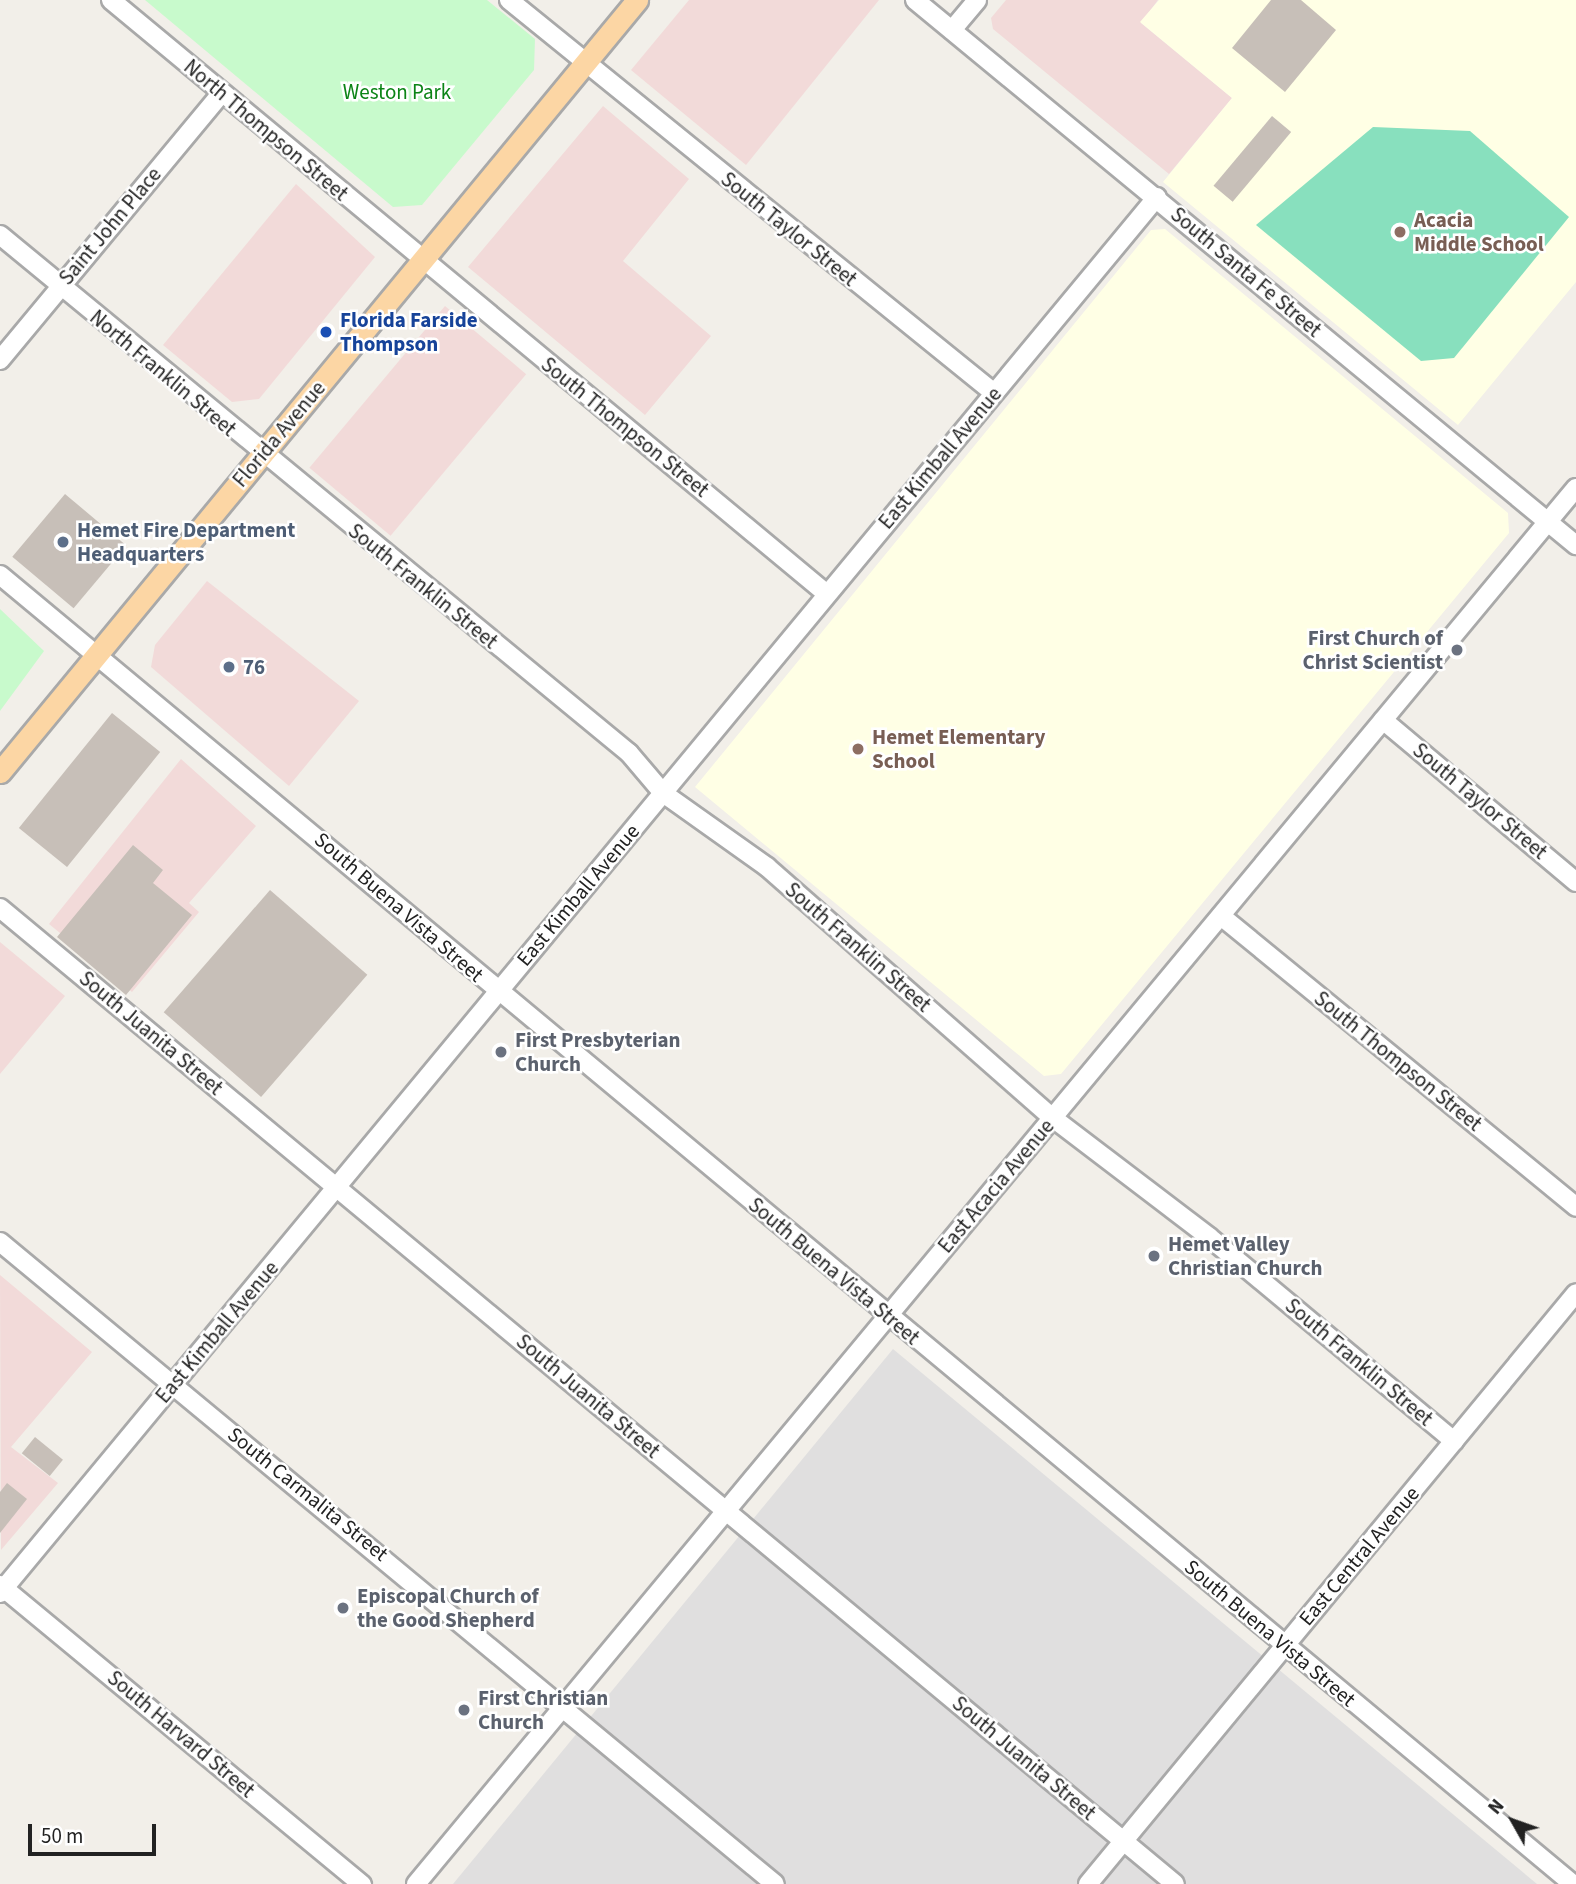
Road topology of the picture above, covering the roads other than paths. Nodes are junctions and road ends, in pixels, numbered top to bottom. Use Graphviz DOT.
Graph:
graph roads {
  1 [pos="111,0"];
  2 [pos="509,0"];
  3 [pos="637,0"];
  4 [pos="915,0"];
  5 [pos="976,0"];
  6 [pos="952,30"];
  7 [pos="585,64"];
  8 [pos="222,93"];
  9 [pos="1157,197"];
  10 [pos="0,235"];
  11 [pos="422,261"];
  12 [pos="59,286"];
  13 [pos="0,360"];
  14 [pos="994,393"];
  15 [pos="261,456"];
  16 [pos="1576,488"];
  17 [pos="1547,522"];
  18 [pos="1576,545"];
  19 [pos="0,575"];
  20 [pos="828,594"];
  21 [pos="96,656"];
  22 [pos="1383,720"];
  23 [pos="0,772"];
  24 [pos="663,793"];
  25 [pos="1576,882"];
  26 [pos="0,908"];
  27 [pos="1221,916"];
  28 [pos="498,993"];
  29 [pos="1053,1118"];
  30 [pos="337,1187"];
  31 [pos="1576,1207"];
  32 [pos="0,1242"];
  33 [pos="1576,1293"];
  34 [pos="888,1316"];
  35 [pos="174,1384"];
  36 [pos="1454,1441"];
  37 [pos="726,1511"];
  38 [pos="1,1589"];
  39 [pos="1285,1645"];
  40 [pos="561,1710"];
  41 [pos="1123,1841"];
  42 [pos="362,1884"];
  43 [pos="416,1884"];
  44 [pos="775,1884"];
  45 [pos="1088,1884"];
  46 [pos="1175,1884"];
  47 [pos="1573,1884"];
  1 -- 8 [label="street, North Thompson Street"];
  2 -- 7 [label="street, South Taylor Street"];
  3 -- 7 [label="main road, Florida Avenue"];
  4 -- 6 [label="street, South Santa Fe Street"];
  5 -- 6 [label="street"];
  6 -- 9 [label="street, South Santa Fe Street"];
  7 -- 11 [label="main road, Florida Avenue"];
  7 -- 14 [label="street, South Taylor Street"];
  8 -- 11 [label="street, North Thompson Street"];
  8 -- 12 [label="street, Saint John Place"];
  9 -- 14 [label="street, East Kimball Avenue"];
  9 -- 17 [label="street, South Santa Fe Street"];
  10 -- 12 [label="street, North Franklin Street"];
  11 -- 15 [label="main road, Florida Avenue"];
  11 -- 20 [label="street, South Thompson Street"];
  12 -- 13 [label="street, Saint John Place"];
  12 -- 15 [label="street, North Franklin Street"];
  14 -- 20 [label="street, East Kimball Avenue"];
  15 -- 21 [label="main road, Florida Avenue"];
  15 -- 24 [label="street, South Franklin Street"];
  16 -- 17 [label="street, East Acacia Avenue"];
  17 -- 18 [label="street, South Santa Fe Street"];
  17 -- 22 [label="street, East Acacia Avenue"];
  19 -- 21 [label="street, South Buena Vista Street"];
  20 -- 24 [label="street, East Kimball Avenue"];
  21 -- 23 [label="main road, Florida Avenue"];
  21 -- 28 [label="street, South Buena Vista Street"];
  22 -- 25 [label="street, South Taylor Street"];
  22 -- 27 [label="street, East Acacia Avenue"];
  24 -- 28 [label="street, East Kimball Avenue"];
  24 -- 29 [label="street, South Franklin Street"];
  26 -- 30 [label="street, South Juanita Street"];
  27 -- 29 [label="street, East Acacia Avenue"];
  27 -- 31 [label="street, South Thompson Street"];
  28 -- 30 [label="street, East Kimball Avenue"];
  28 -- 34 [label="street, South Buena Vista Street"];
  29 -- 34 [label="street, East Acacia Avenue"];
  29 -- 36 [label="street, South Franklin Street"];
  30 -- 35 [label="street, East Kimball Avenue"];
  30 -- 37 [label="street, South Juanita Street"];
  32 -- 35 [label="street, South Carmalita Street"];
  33 -- 36 [label="street, East Central Avenue"];
  34 -- 37 [label="street, East Acacia Avenue"];
  34 -- 39 [label="street, South Buena Vista Street"];
  35 -- 38 [label="street, East Kimball Avenue"];
  35 -- 40 [label="street, South Carmalita Street"];
  36 -- 39 [label="street, East Central Avenue"];
  37 -- 40 [label="street, East Acacia Avenue"];
  37 -- 41 [label="street, South Juanita Street"];
  38 -- 42 [label="street, South Harvard Street"];
  39 -- 41 [label="street, East Central Avenue"];
  39 -- 47 [label="street, South Buena Vista Street"];
  40 -- 43 [label="street, East Acacia Avenue"];
  40 -- 44 [label="street, South Carmalita Street"];
  41 -- 45 [label="street, East Central Avenue"];
  41 -- 46 [label="street, South Juanita Street"];
}
